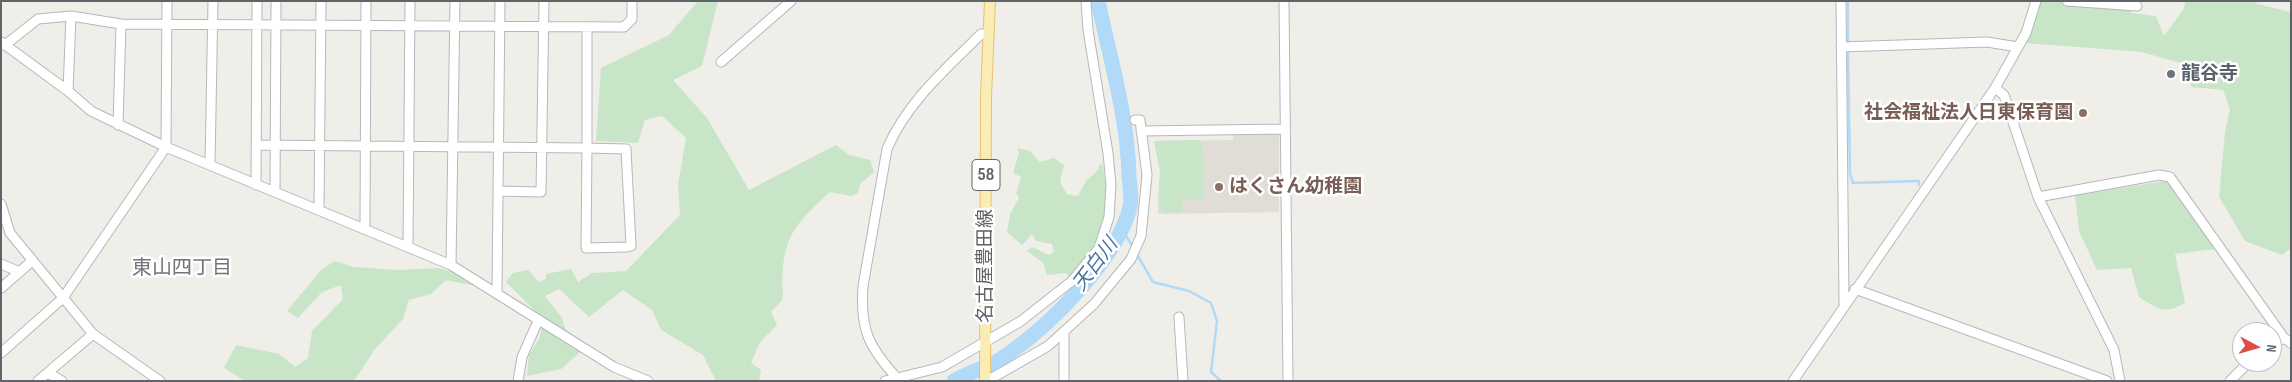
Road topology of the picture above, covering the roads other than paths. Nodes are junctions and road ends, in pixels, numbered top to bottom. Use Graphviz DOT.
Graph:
graph roads {
  1 [pos="167,1"];
  2 [pos="213,1"];
  3 [pos="257,1"];
  4 [pos="276,1"];
  5 [pos="321,1"];
  6 [pos="366,1"];
  7 [pos="410,1"];
  8 [pos="455,1"];
  9 [pos="500,1"];
  10 [pos="544,1"];
  11 [pos="632,1"];
  12 [pos="791,1"];
  13 [pos="990,1"];
  14 [pos="1086,1"];
  15 [pos="1284,1"];
  16 [pos="1841,1"];
  17 [pos="2036,1"];
  18 [pos="2066,1"];
  19 [pos="2137,6"];
  20 [pos="71,16"];
  21 [pos="121,24"];
  22 [pos="166,24"];
  23 [pos="212,24"];
  24 [pos="257,24"];
  25 [pos="276,24"];
  26 [pos="321,25"];
  27 [pos="366,25"];
  28 [pos="410,25"];
  29 [pos="454,26"];
  30 [pos="499,26"];
  31 [pos="543,26"];
  32 [pos="588,27"];
  33 [pos="988,34"];
  34 [pos="3,44"];
  35 [pos="1841,47"];
  36 [pos="2018,47"];
  37 [pos="721,62"];
  38 [pos="1994,88"];
  39 [pos="68,91"];
  40 [pos="1135,120"];
  41 [pos="118,125"];
  42 [pos="1285,129"];
  43 [pos="1141,131"];
  44 [pos="258,145"];
  45 [pos="275,146"];
  46 [pos="320,146"];
  47 [pos="166,147"];
  48 [pos="365,147"];
  49 [pos="409,147"];
  50 [pos="454,147"];
  51 [pos="498,148"];
  52 [pos="543,148"];
  53 [pos="587,148"];
  54 [pos="210,165"];
  55 [pos="256,184"];
  56 [pos="275,191"];
  57 [pos="498,191"];
  58 [pos="2038,197"];
  59 [pos="1,204"];
  60 [pos="319,209"];
  61 [pos="3,216"];
  62 [pos="364,228"];
  63 [pos="408,247"];
  64 [pos="32,261"];
  65 [pos="1,264"];
  66 [pos="451,265"];
  67 [pos="20,272"];
  68 [pos="1,288"];
  69 [pos="1856,289"];
  70 [pos="497,292"];
  71 [pos="63,298"];
  72 [pos="1844,304"];
  73 [pos="1180,317"];
  74 [pos="538,321"];
  75 [pos="1064,332"];
  76 [pos="92,334"];
  77 [pos="2288,340"];
  78 [pos="986,346"];
  79 [pos="1,353"];
  80 [pos="48,372"];
  81 [pos="2239,372"];
  82 [pos="896,377"];
  83 [pos="986,379"];
  84 [pos="38,381"];
  85 [pos="62,381"];
  86 [pos="160,381"];
  87 [pos="518,381"];
  88 [pos="648,381"];
  89 [pos="885,381"];
  90 [pos="1064,381"];
  91 [pos="1183,381"];
  92 [pos="1288,381"];
  93 [pos="1793,381"];
  94 [pos="2107,381"];
  95 [pos="2120,381"];
  96 [pos="2230,381"];
  1 -- 22 [label="street"];
  2 -- 23 [label="street"];
  3 -- 24 [label="street"];
  4 -- 25 [label="street"];
  5 -- 26 [label="street"];
  6 -- 27 [label="street"];
  7 -- 28 [label="street"];
  8 -- 29 [label="street"];
  9 -- 30 [label="street"];
  10 -- 31 [label="street"];
  11 -- 32 [label="street"];
  12 -- 37 [label="street"];
  13 -- 33 [label="main road, 名古屋豊田線 / 58"];
  14 -- 78 [label="street"];
  15 -- 42 [label="street"];
  16 -- 35 [label="street"];
  17 -- 36 [label="street"];
  18 -- 19 [label="street"];
  20 -- 21 [label="street"];
  20 -- 34 [label="street"];
  20 -- 39 [label="street"];
  21 -- 22 [label="street"];
  21 -- 41 [label="street"];
  22 -- 23 [label="street"];
  22 -- 47 [label="street"];
  23 -- 24 [label="street"];
  23 -- 54 [label="street"];
  24 -- 25 [label="street"];
  24 -- 44 [label="street"];
  25 -- 26 [label="street"];
  25 -- 45 [label="street"];
  26 -- 27 [label="street"];
  26 -- 46 [label="street"];
  27 -- 28 [label="street"];
  27 -- 48 [label="street"];
  28 -- 29 [label="street"];
  28 -- 49 [label="street"];
  29 -- 30 [label="street"];
  29 -- 50 [label="street"];
  30 -- 31 [label="street"];
  30 -- 51 [label="street"];
  31 -- 32 [label="street"];
  31 -- 52 [label="street"];
  32 -- 53 [label="street"];
  33 -- 78 [label="main road, 名古屋豊田線 / 58"];
  33 -- 82 [label="street"];
  34 -- 39 [label="street"];
  35 -- 36 [label="street"];
  35 -- 72 [label="street"];
  36 -- 38 [label="street"];
  38 -- 58 [label="street"];
  38 -- 69 [label="street"];
  39 -- 41 [label="street"];
  40 -- 43 [label="street"];
  41 -- 47 [label="street"];
  42 -- 43 [label="street"];
  42 -- 92 [label="street"];
  43 -- 75 [label="street"];
  44 -- 45 [label="street"];
  44 -- 55 [label="street"];
  45 -- 46 [label="street"];
  45 -- 56 [label="street"];
  46 -- 48 [label="street"];
  46 -- 60 [label="street"];
  47 -- 54 [label="street"];
  47 -- 71 [label="street"];
  48 -- 49 [label="street"];
  48 -- 62 [label="street"];
  49 -- 50 [label="street"];
  49 -- 63 [label="street"];
  50 -- 51 [label="street"];
  50 -- 66 [label="street"];
  51 -- 52 [label="street"];
  51 -- 57 [label="street"];
  52 -- 53 [label="street"];
  52 -- 57 [label="street"];
  53 -- 53 [label="street"];
  54 -- 55 [label="street"];
  55 -- 56 [label="street"];
  56 -- 60 [label="street"];
  57 -- 70 [label="street"];
  58 -- 77 [label="street"];
  58 -- 95 [label="street"];
  59 -- 61 [label="street"];
  60 -- 62 [label="street"];
  61 -- 64 [label="street"];
  62 -- 63 [label="street"];
  63 -- 66 [label="street"];
  64 -- 67 [label="street"];
  64 -- 71 [label="street"];
  65 -- 67 [label="street"];
  66 -- 70 [label="street"];
  67 -- 68 [label="street"];
  69 -- 72 [label="street"];
  69 -- 94 [label="street"];
  70 -- 74 [label="street"];
  71 -- 76 [label="street"];
  71 -- 79 [label="street"];
  72 -- 93 [label="street"];
  73 -- 91 [label="street"];
  74 -- 87 [label="street"];
  74 -- 88 [label="street"];
  75 -- 83 [label="street"];
  75 -- 90 [label="street"];
  76 -- 80 [label="street"];
  76 -- 86 [label="street"];
  78 -- 82 [label="street"];
  78 -- 83 [label="main road, 名古屋豊田線 / 58"];
  80 -- 84 [label="street"];
  80 -- 85 [label="street"];
  81 -- 96 [label="street"];
  82 -- 89 [label="street"];
}
